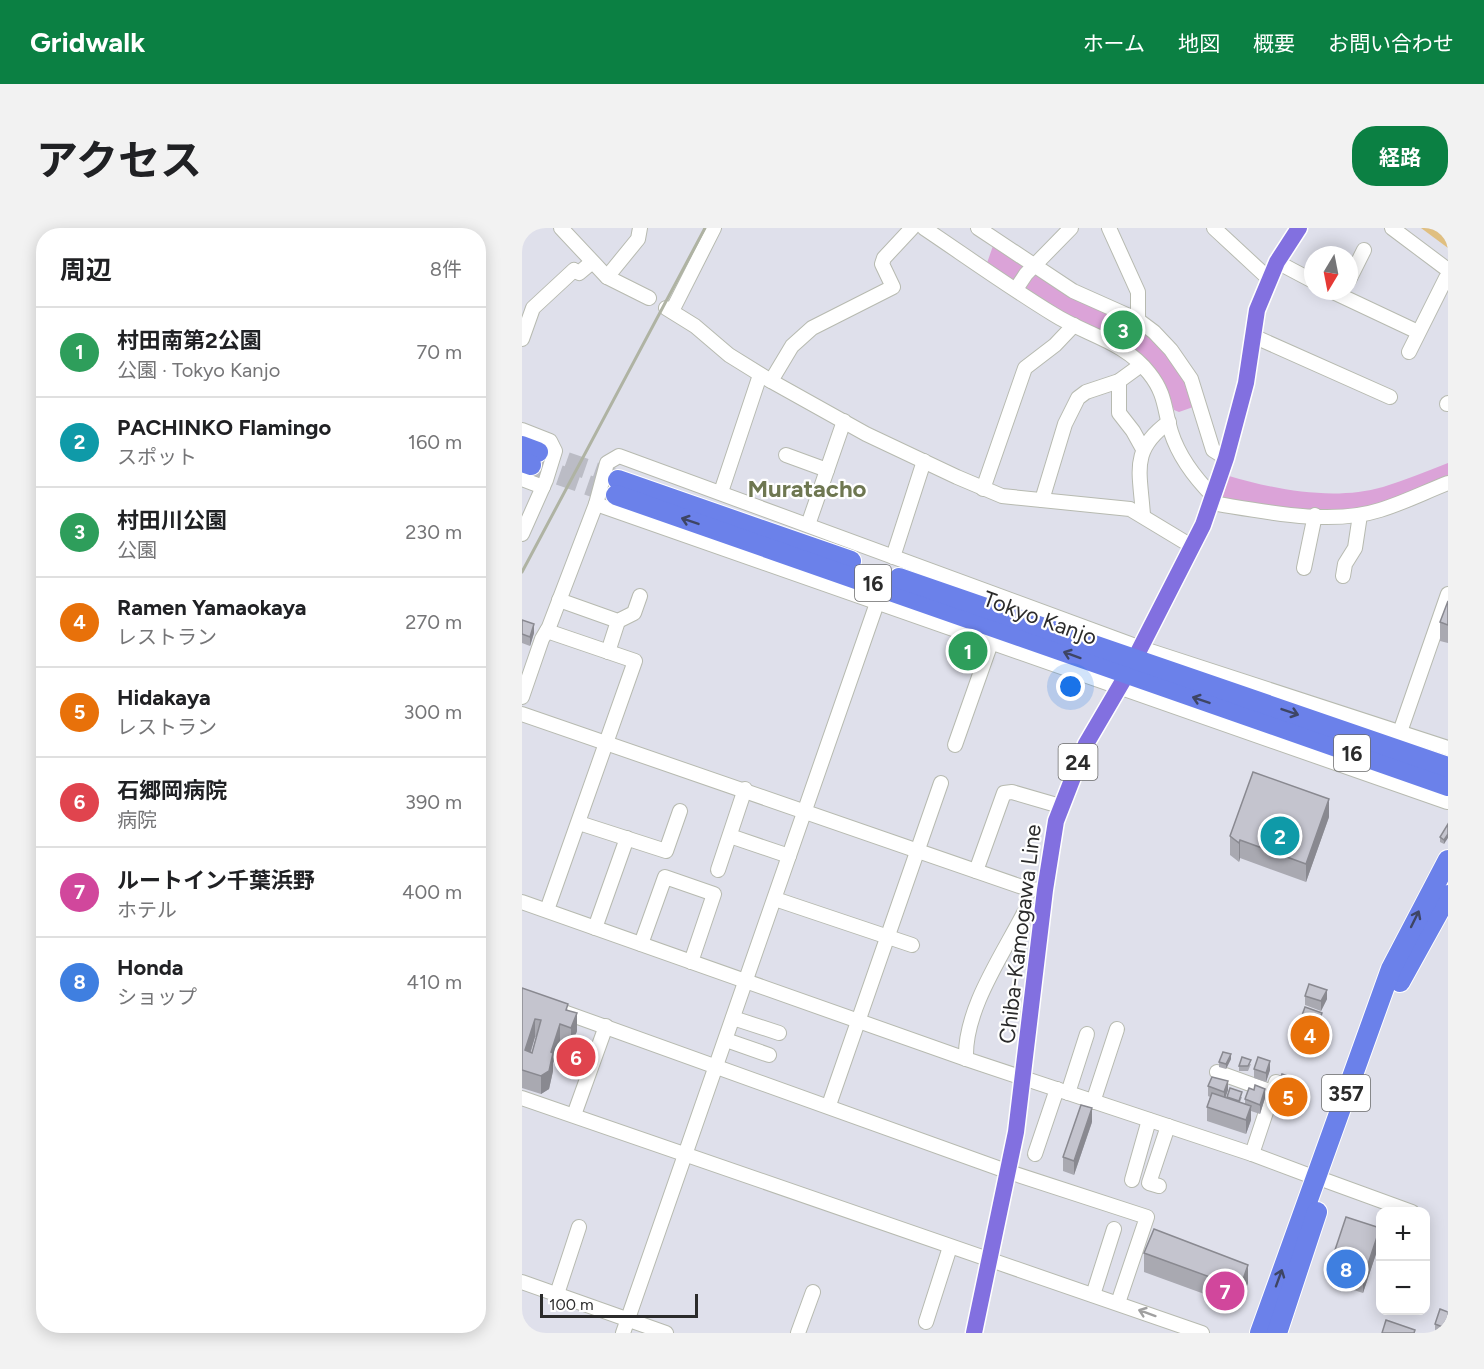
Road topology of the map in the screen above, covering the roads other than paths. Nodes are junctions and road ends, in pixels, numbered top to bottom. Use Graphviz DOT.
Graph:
graph roads {
  1 [pos="561,228"];
  2 [pos="640,228"];
  3 [pos="714,228"];
  4 [pos="912,228"];
  5 [pos="924,228"];
  6 [pos="978,228"];
  7 [pos="1071,228"];
  8 [pos="1109,228"];
  9 [pos="1214,228"];
  10 [pos="1299,228"];
  11 [pos="1392,228"];
  12 [pos="1364,250"];
  13 [pos="1277,262"];
  14 [pos="1358,262"];
  15 [pos="591,263"];
  16 [pos="1034,266"];
  17 [pos="1447,274"];
  18 [pos="1304,276"];
  19 [pos="607,277"];
  20 [pos="1269,279"];
  21 [pos="1016,289"];
  22 [pos="648,298"];
  23 [pos="1352,300"];
  24 [pos="1138,320"];
  25 [pos="1074,325"];
  26 [pos="1418,332"];
  27 [pos="1253,336"];
  28 [pos="522,339"];
  29 [pos="1409,352"];
  30 [pos="1141,365"];
  31 [pos="766,378"];
  32 [pos="1119,381"];
  33 [pos="1390,398"];
  34 [pos="844,421"];
  35 [pos="1169,422"];
  36 [pos="522,430"];
  37 [pos="1143,449"];
  38 [pos="786,455"];
  39 [pos="1226,458"];
  40 [pos="527,461"];
  41 [pos="924,461"];
  42 [pos="827,470"];
  43 [pos="1448,483"];
  44 [pos="543,487"];
  45 [pos="983,489"];
  46 [pos="721,492"];
  47 [pos="1042,500"];
  48 [pos="1212,500"];
  49 [pos="596,504"];
  50 [pos="1143,515"];
  51 [pos="1314,515"];
  52 [pos="1360,515"];
  53 [pos="808,525"];
  54 [pos="523,530"];
  55 [pos="1193,547"];
  56 [pos="893,557"];
  57 [pos="1304,568"];
  58 [pos="1343,576"];
  59 [pos="1448,594"];
  60 [pos="640,596"];
  61 [pos="975,596"];
  62 [pos="559,600"];
  63 [pos="877,603"];
  64 [pos="618,621"];
  65 [pos="547,632"];
  66 [pos="991,643"];
  67 [pos="608,652"];
  68 [pos="1131,667"];
  69 [pos="522,698"];
  70 [pos="522,714"];
  71 [pos="1400,732"];
  72 [pos="1355,735"];
  73 [pos="608,742"];
  74 [pos="955,745"];
  75 [pos="1448,748"];
  76 [pos="1448,767"];
  77 [pos="1448,776"];
  78 [pos="941,783"];
  79 [pos="745,789"];
  80 [pos="1447,794"];
  81 [pos="1060,806"];
  82 [pos="805,810"];
  83 [pos="680,811"];
  84 [pos="579,823"];
  85 [pos="730,836"];
  86 [pos="627,838"];
  87 [pos="917,851"];
  88 [pos="789,856"];
  89 [pos="1448,860"];
  90 [pos="718,870"];
  91 [pos="976,871"];
  92 [pos="1045,890"];
  93 [pos="1448,895"];
  94 [pos="775,899"];
  95 [pos="522,902"];
  96 [pos="1042,909"];
  97 [pos="547,910"];
  98 [pos="595,928"];
  99 [pos="886,937"];
  100 [pos="641,944"];
  101 [pos="912,945"];
  102 [pos="691,962"];
  103 [pos="747,981"];
  104 [pos="543,1005"];
  105 [pos="733,1018"];
  106 [pos="858,1021"];
  107 [pos="606,1026"];
  108 [pos="1117,1029"];
  109 [pos="779,1033"];
  110 [pos="1087,1034"];
  111 [pos="726,1040"];
  112 [pos="769,1055"];
  113 [pos="966,1059"];
  114 [pos="717,1066"];
  115 [pos="1217,1072"];
  116 [pos="1024,1078"];
  117 [pos="1063,1091"];
  118 [pos="522,1098"];
  119 [pos="1093,1101"];
  120 [pos="829,1105"];
  121 [pos="574,1115"];
  122 [pos="1149,1120"];
  123 [pos="1168,1126"];
  124 [pos="1035,1154"];
  125 [pos="1252,1154"];
  126 [pos="685,1155"];
  127 [pos="1009,1172"];
  128 [pos="1131,1180"];
  129 [pos="1322,1180"];
  130 [pos="1159,1186"];
  131 [pos="1398,1207"];
  132 [pos="579,1227"];
  133 [pos="1114,1229"];
  134 [pos="950,1247"];
  135 [pos="990,1261"];
  136 [pos="522,1282"];
  137 [pos="813,1292"];
  138 [pos="556,1294"];
  139 [pos="1093,1295"];
  140 [pos="1118,1303"];
  141 [pos="926,1322"];
  142 [pos="625,1326"];
  143 [pos="666,1333"];
  144 [pos="798,1333"];
  145 [pos="974,1333"];
  146 [pos="1202,1333"];
  147 [pos="1260,1333"];
  148 [pos="1276,1333"];
  1 -- 15 [label="street"];
  2 -- 19 [label="street"];
  3 -- 31 [label="street"];
  4 -- 31 [label="street"];
  5 -- 21 [label="street"];
  6 -- 16 [label="street"];
  7 -- 16 [label="street"];
  8 -- 24 [label="street"];
  9 -- 20 [label="street"];
  10 -- 13 [label="main road, Chiba-Kamogawa Line / 24"];
  11 -- 17 [label="street"];
  12 -- 14 [label="street"];
  13 -- 18 [label="street"];
  13 -- 20 [label="main road, Chiba-Kamogawa Line / 24"];
  15 -- 19 [label="street"];
  15 -- 28 [label="street"];
  16 -- 21 [label="street"];
  16 -- 24 [label="street"];
  17 -- 26 [label="street"];
  19 -- 22 [label="street"];
  20 -- 27 [label="main road, Chiba-Kamogawa Line / 24"];
  21 -- 25 [label="street"];
  23 -- 26 [label="street"];
  24 -- 39 [label="street"];
  25 -- 30 [label="street"];
  25 -- 45 [label="street"];
  26 -- 29 [label="street"];
  27 -- 33 [label="street"];
  27 -- 39 [label="main road, Chiba-Kamogawa Line / 24"];
  30 -- 32 [label="street"];
  30 -- 35 [label="street"];
  31 -- 34 [label="street"];
  31 -- 46 [label="street"];
  32 -- 37 [label="street"];
  32 -- 47 [label="street"];
  34 -- 41 [label="street"];
  34 -- 42 [label="street"];
  35 -- 37 [label="street"];
  35 -- 48 [label="street"];
  36 -- 44 [label="street"];
  37 -- 50 [label="street"];
  38 -- 42 [label="street"];
  39 -- 48 [label="main road, Chiba-Kamogawa Line / 24"];
  40 -- 44 [label="street"];
  41 -- 45 [label="street"];
  41 -- 56 [label="street"];
  42 -- 53 [label="street"];
  43 -- 52 [label="street"];
  44 -- 54 [label="street"];
  45 -- 47 [label="street"];
  46 -- 49 [label="street"];
  46 -- 53 [label="street"];
  47 -- 50 [label="street"];
  48 -- 51 [label="street"];
  48 -- 55 [label="main road, Chiba-Kamogawa Line / 24"];
  49 -- 62 [label="street"];
  49 -- 63 [label="street"];
  50 -- 55 [label="street"];
  51 -- 52 [label="street"];
  51 -- 57 [label="street"];
  52 -- 58 [label="street"];
  53 -- 56 [label="street"];
  55 -- 68 [label="main road, Chiba-Kamogawa Line / 24"];
  56 -- 61 [label="street"];
  59 -- 71 [label="street"];
  60 -- 64 [label="street"];
  61 -- 68 [label="highway, Tokyo Kanjo / 16"];
  68 -- 61 [label="highway, Tokyo Kanjo / 16, one-way"];
  62 -- 64 [label="street"];
  62 -- 65 [label="street"];
  63 -- 66 [label="street"];
  63 -- 82 [label="street"];
  64 -- 67 [label="street"];
  65 -- 67 [label="street"];
  65 -- 69 [label="street"];
  66 -- 68 [label="street"];
  66 -- 74 [label="street"];
  67 -- 73 [label="street"];
  68 -- 71 [label="street"];
  68 -- 72 [label="highway, Tokyo Kanjo / 16, one-way"];
  80 -- 68 [label="highway, Tokyo Kanjo / 16, one-way"];
  68 -- 80 [label="street"];
  68 -- 81 [label="main road, Chiba-Kamogawa Line / 24"];
  70 -- 73 [label="street"];
  71 -- 75 [label="street"];
  72 -- 76 [label="highway, Tokyo Kanjo / 16"];
  72 -- 77 [label="highway, Tokyo Kanjo / 16"];
  73 -- 79 [label="street"];
  73 -- 84 [label="street"];
  78 -- 87 [label="street"];
  79 -- 82 [label="street"];
  79 -- 85 [label="street"];
  81 -- 91 [label="street"];
  81 -- 92 [label="main road, Chiba-Kamogawa Line / 24"];
  82 -- 87 [label="street"];
  82 -- 88 [label="street"];
  83 -- 86 [label="street"];
  84 -- 86 [label="street"];
  84 -- 97 [label="street"];
  85 -- 88 [label="street"];
  85 -- 90 [label="street"];
  86 -- 98 [label="street"];
  87 -- 91 [label="street"];
  87 -- 99 [label="street"];
  88 -- 94 [label="street"];
  129 -- 89 [label="highway, 357, one-way"];
  91 -- 92 [label="street"];
  92 -- 96 [label="main road, Chiba-Kamogawa Line / 24"];
  93 -- 129 [label="highway, 357"];
  94 -- 99 [label="street"];
  94 -- 103 [label="street"];
  95 -- 97 [label="street"];
  96 -- 113 [label="street"];
  96 -- 116 [label="main road, Chiba-Kamogawa Line / 24"];
  97 -- 98 [label="street"];
  98 -- 100 [label="street"];
  99 -- 101 [label="street"];
  99 -- 106 [label="street"];
  100 -- 102 [label="street"];
  100 -- 102 [label="street"];
  102 -- 103 [label="street"];
  103 -- 105 [label="street"];
  103 -- 106 [label="street"];
  104 -- 107 [label="street"];
  105 -- 109 [label="street"];
  105 -- 111 [label="street"];
  106 -- 113 [label="street"];
  106 -- 120 [label="street"];
  107 -- 114 [label="street"];
  107 -- 121 [label="street"];
  108 -- 119 [label="street"];
  110 -- 117 [label="street"];
  111 -- 112 [label="street"];
  111 -- 114 [label="street"];
  113 -- 116 [label="street"];
  114 -- 120 [label="street"];
  114 -- 126 [label="street"];
  115 -- 125 [label="street"];
  116 -- 117 [label="street"];
  116 -- 127 [label="main road, Chiba-Kamogawa Line / 24"];
  117 -- 119 [label="street"];
  117 -- 124 [label="street"];
  118 -- 121 [label="street"];
  119 -- 122 [label="street"];
  120 -- 127 [label="street"];
  121 -- 126 [label="street"];
  122 -- 123 [label="street"];
  122 -- 128 [label="street"];
  123 -- 125 [label="street"];
  123 -- 130 [label="street"];
  125 -- 129 [label="street"];
  126 -- 134 [label="street"];
  126 -- 142 [label="street"];
  127 -- 135 [label="main road, Chiba-Kamogawa Line / 24"];
  127 -- 140 [label="street"];
  129 -- 131 [label="street"];
  147 -- 129 [label="highway, 357, one-way"];
  129 -- 148 [label="highway, 357"];
  132 -- 138 [label="street"];
  133 -- 139 [label="street"];
  134 -- 135 [label="street"];
  134 -- 141 [label="street"];
  135 -- 139 [label="street"];
  135 -- 145 [label="main road, Chiba-Kamogawa Line / 24"];
  136 -- 138 [label="street"];
  137 -- 144 [label="street"];
  138 -- 142 [label="street"];
  139 -- 140 [label="street"];
  146 -- 140 [label="street, one-way"];
  142 -- 143 [label="street"];
}
